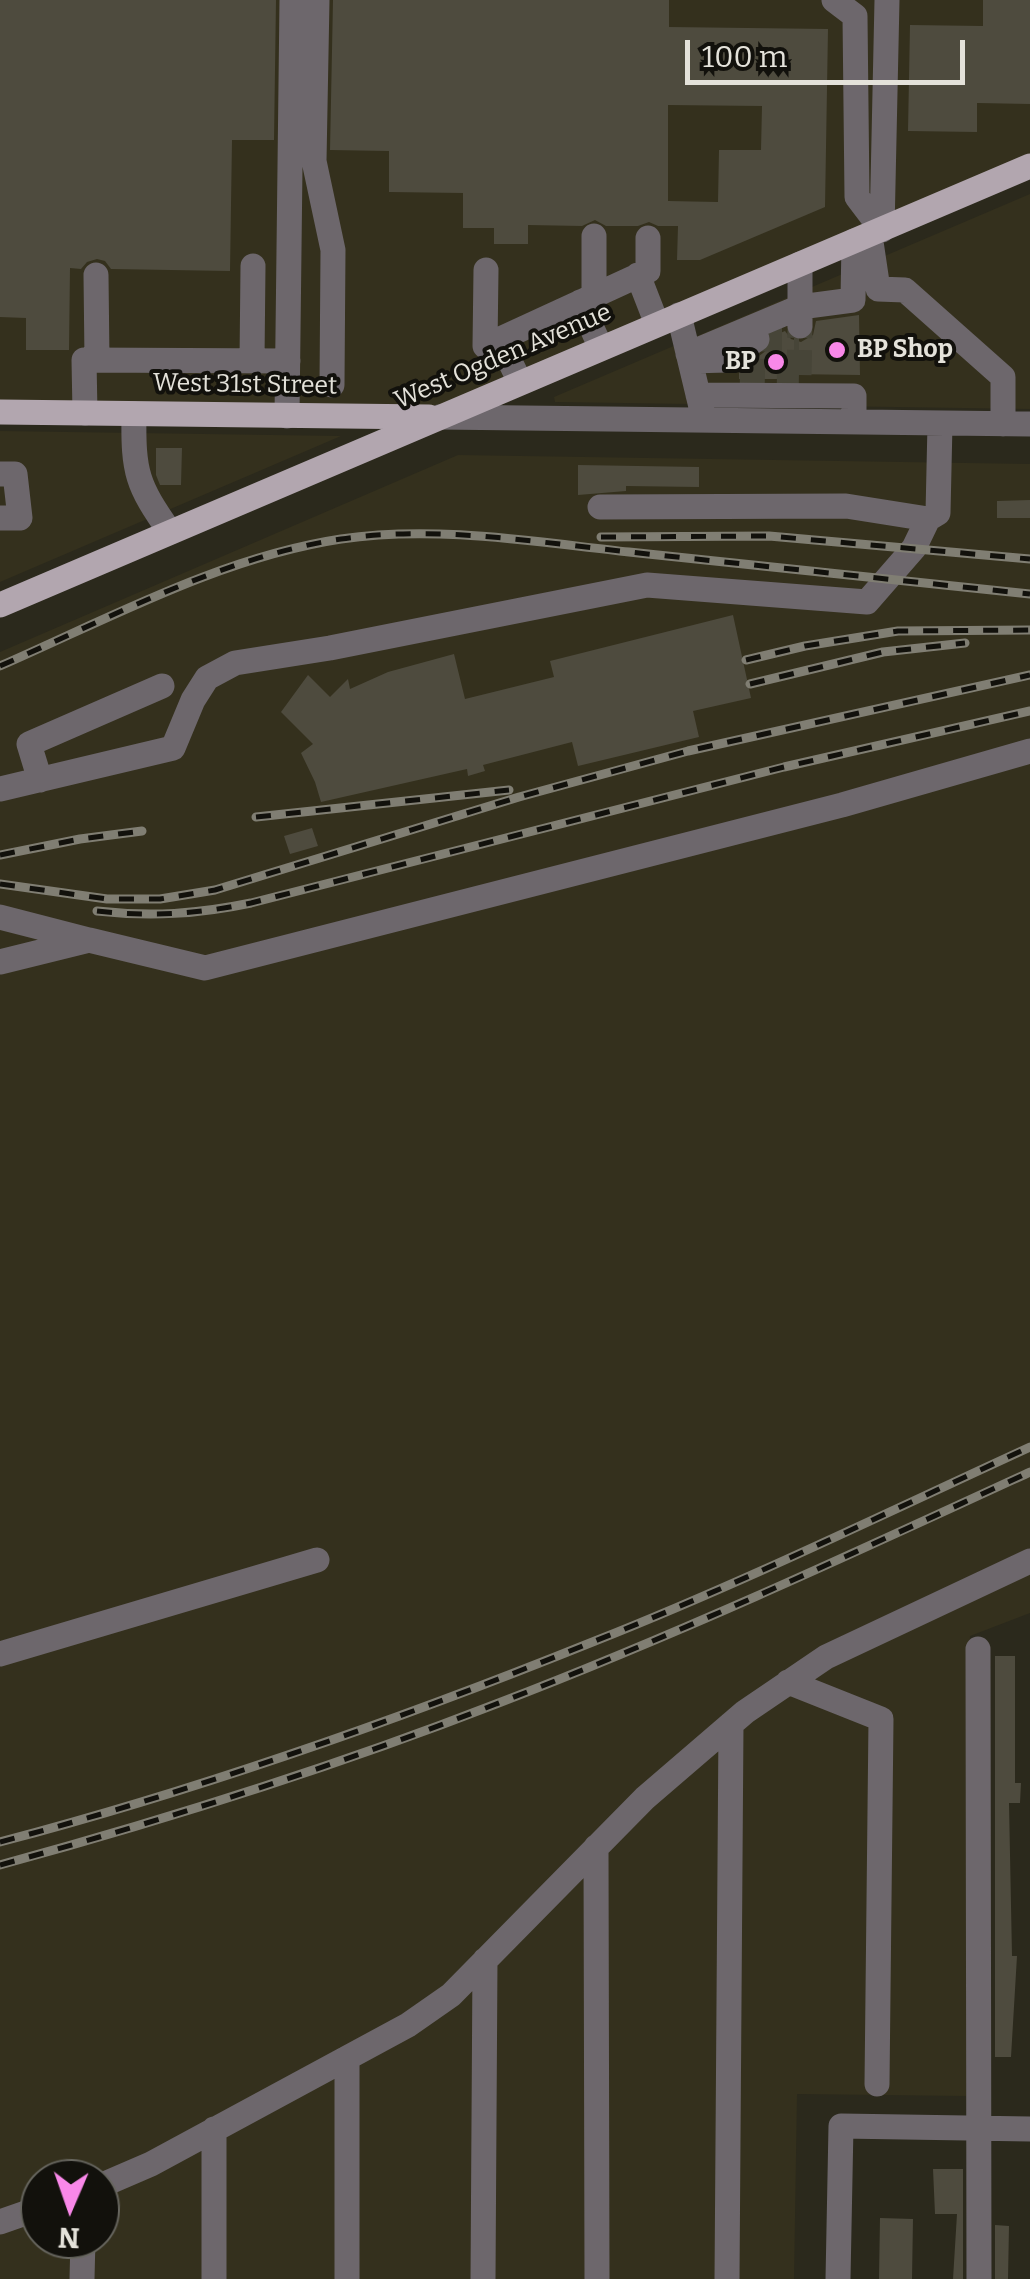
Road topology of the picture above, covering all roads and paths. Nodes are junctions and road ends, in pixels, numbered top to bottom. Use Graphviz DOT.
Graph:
graph roads {
  1 [pos="292,0"];
  2 [pos="317,0"];
  3 [pos="834,0"];
  4 [pos="887,0"];
  5 [pos="1030,166"];
  6 [pos="869,235"];
  7 [pos="594,236"];
  8 [pos="648,238"];
  9 [pos="800,264"];
  10 [pos="253,266"];
  11 [pos="486,270"];
  12 [pos="96,274"];
  13 [pos="638,276"];
  14 [pos="587,299"];
  15 [pos="800,317"];
  16 [pos="668,319"];
  17 [pos="757,338"];
  18 [pos="499,339"];
  19 [pos="601,348"];
  20 [pos="689,358"];
  21 [pos="97,360"];
  22 [pos="252,361"];
  23 [pos="288,361"];
  24 [pos="520,382"];
  25 [pos="332,385"];
  26 [pos="698,395"];
  27 [pos="0,412"];
  28 [pos="85,413"];
  29 [pos="134,414"];
  30 [pos="287,416"];
  31 [pos="439,417"];
  32 [pos="704,420"];
  33 [pos="854,422"];
  34 [pos="940,424"];
  35 [pos="1003,424"];
  36 [pos="1030,424"];
  37 [pos="0,474"];
  38 [pos="600,508"];
  39 [pos="0,518"];
  40 [pos="928,518"];
  41 [pos="170,532"];
  42 [pos="0,605"];
  43 [pos="162,686"];
  44 [pos="1030,751"];
  45 [pos="40,780"];
  46 [pos="0,789"];
  47 [pos="0,916"];
  48 [pos="88,940"];
  49 [pos="0,962"];
  50 [pos="317,1560"];
  51 [pos="1030,1561"];
  52 [pos="978,1649"];
  53 [pos="0,1654"];
  54 [pos="788,1682"];
  55 [pos="731,1724"];
  56 [pos="596,1847"];
  57 [pos="485,1960"];
  58 [pos="347,2058"];
  59 [pos="877,2084"];
  60 [pos="981,2128"];
  61 [pos="1030,2128"];
  62 [pos="214,2130"];
  63 [pos="120,2176"];
  64 [pos="214,2279"];
  65 [pos="347,2279"];
  66 [pos="483,2279"];
  67 [pos="597,2279"];
  68 [pos="727,2279"];
  69 [pos="838,2279"];
  70 [pos="978,2279"];
  1 -- 23 [label="street"];
  2 -- 25 [label="street"];
  3 -- 6 [label="street"];
  4 -- 6 [label="street"];
  5 -- 6 [label="main road, West Ogden Avenue"];
  6 -- 9 [label="main road, West Ogden Avenue"];
  6 -- 15 [label="street"];
  6 -- 35 [label="street"];
  7 -- 14 [label="street"];
  8 -- 13 [label="street"];
  9 -- 15 [label="street"];
  9 -- 16 [label="main road, West Ogden Avenue"];
  10 -- 22 [label="street"];
  11 -- 18 [label="street"];
  12 -- 21 [label="street"];
  13 -- 14 [label="street"];
  13 -- 16 [label="street"];
  14 -- 18 [label="street"];
  14 -- 19 [label="street"];
  15 -- 20 [label="street"];
  16 -- 19 [label="main road, West Ogden Avenue"];
  16 -- 20 [label="street"];
  17 -- 20 [label="street"];
  18 -- 24 [label="street"];
  19 -- 24 [label="main road, West Ogden Avenue"];
  20 -- 26 [label="street"];
  21 -- 22 [label="street"];
  21 -- 28 [label="street"];
  22 -- 23 [label="street"];
  23 -- 30 [label="street"];
  24 -- 31 [label="main road, West Ogden Avenue"];
  26 -- 32 [label="street"];
  26 -- 33 [label="street"];
  27 -- 28 [label="main road, West 31st Street"];
  28 -- 29 [label="main road, West 31st Street"];
  29 -- 30 [label="main road, West 31st Street"];
  29 -- 41 [label="street"];
  30 -- 31 [label="main road, West 31st Street"];
  31 -- 32 [label="street, West 31st Street"];
  31 -- 41 [label="main road, West Ogden Avenue"];
  32 -- 33 [label="street, West 31st Street"];
  33 -- 34 [label="street, West 31st Street"];
  34 -- 35 [label="street, West 31st Street"];
  34 -- 40 [label="street"];
  35 -- 36 [label="street, West 31st Street"];
  37 -- 39 [label="street"];
  38 -- 40 [label="street"];
  40 -- 45 [label="street"];
  41 -- 42 [label="main road, West Ogden Avenue"];
  43 -- 45 [label="street"];
  44 -- 48 [label="street"];
  45 -- 46 [label="street"];
  47 -- 48 [label="street"];
  48 -- 49 [label="street"];
  50 -- 53 [label="street"];
  51 -- 54 [label="street"];
  52 -- 60 [label="street"];
  54 -- 55 [label="street"];
  54 -- 59 [label="street"];
  55 -- 56 [label="street"];
  55 -- 68 [label="street"];
  56 -- 57 [label="street"];
  56 -- 67 [label="street"];
  57 -- 58 [label="street"];
  57 -- 66 [label="street"];
  58 -- 62 [label="street"];
  58 -- 65 [label="street"];
  60 -- 61 [label="street"];
  60 -- 69 [label="street"];
  60 -- 70 [label="street"];
  62 -- 63 [label="street"];
  62 -- 64 [label="street"];
}
